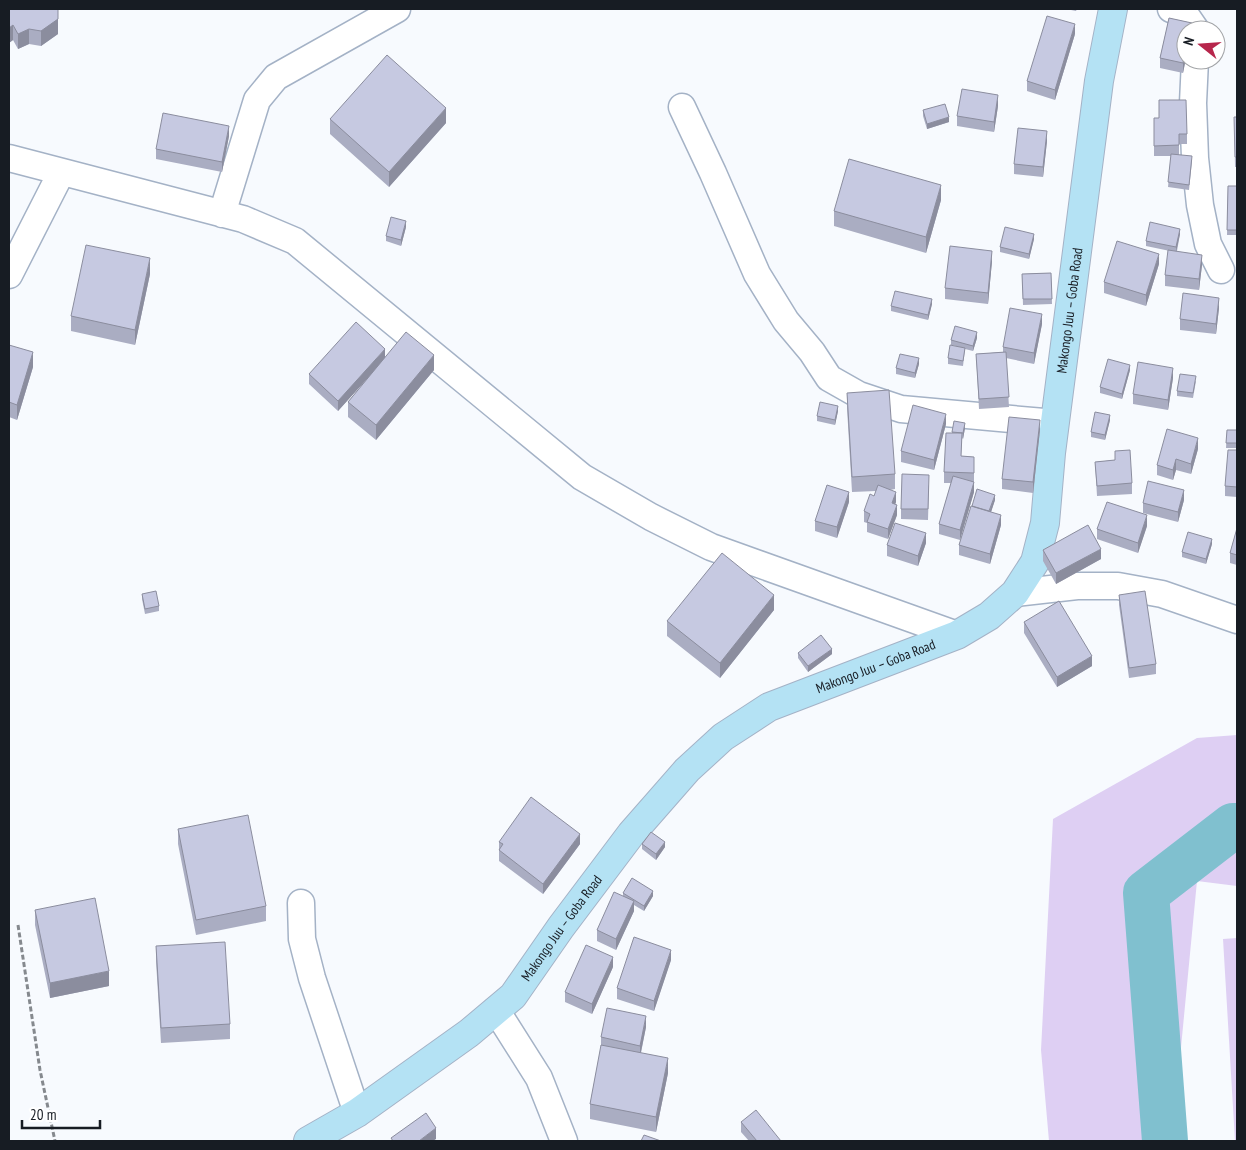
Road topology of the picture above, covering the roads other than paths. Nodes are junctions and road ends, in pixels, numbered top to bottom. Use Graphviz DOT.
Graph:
graph roads {
  1 [pos="397,9"];
  2 [pos="1113,9"];
  3 [pos="1171,9"];
  4 [pos="1188,20"];
  5 [pos="1195,70"];
  6 [pos="682,107"];
  7 [pos="9,158"];
  8 [pos="61,173"];
  9 [pos="222,214"];
  10 [pos="1221,270"];
  11 [pos="9,275"];
  12 [pos="1055,423"];
  13 [pos="1015,593"];
  14 [pos="1237,620"];
  15 [pos="957,635"];
  16 [pos="301,903"];
  17 [pos="496,1010"];
  18 [pos="357,1113"];
  19 [pos="308,1141"];
  20 [pos="564,1141"];
  1 -- 9 [label="street"];
  2 -- 12 [label="street, Makongo Juu – Goba Road"];
  3 -- 4 [label="street"];
  5 -- 10 [label="street"];
  6 -- 12 [label="street"];
  7 -- 8 [label="street"];
  8 -- 9 [label="street"];
  8 -- 11 [label="street"];
  9 -- 15 [label="street"];
  12 -- 13 [label="street, Makongo Juu – Goba Road"];
  13 -- 14 [label="street"];
  13 -- 15 [label="street, Makongo Juu – Goba Road"];
  15 -- 17 [label="street, Makongo Juu – Goba Road"];
  16 -- 18 [label="street"];
  17 -- 18 [label="street, Makongo Juu – Goba Road"];
  17 -- 20 [label="street"];
  18 -- 19 [label="street, Makongo Juu – Goba Road"];
}
